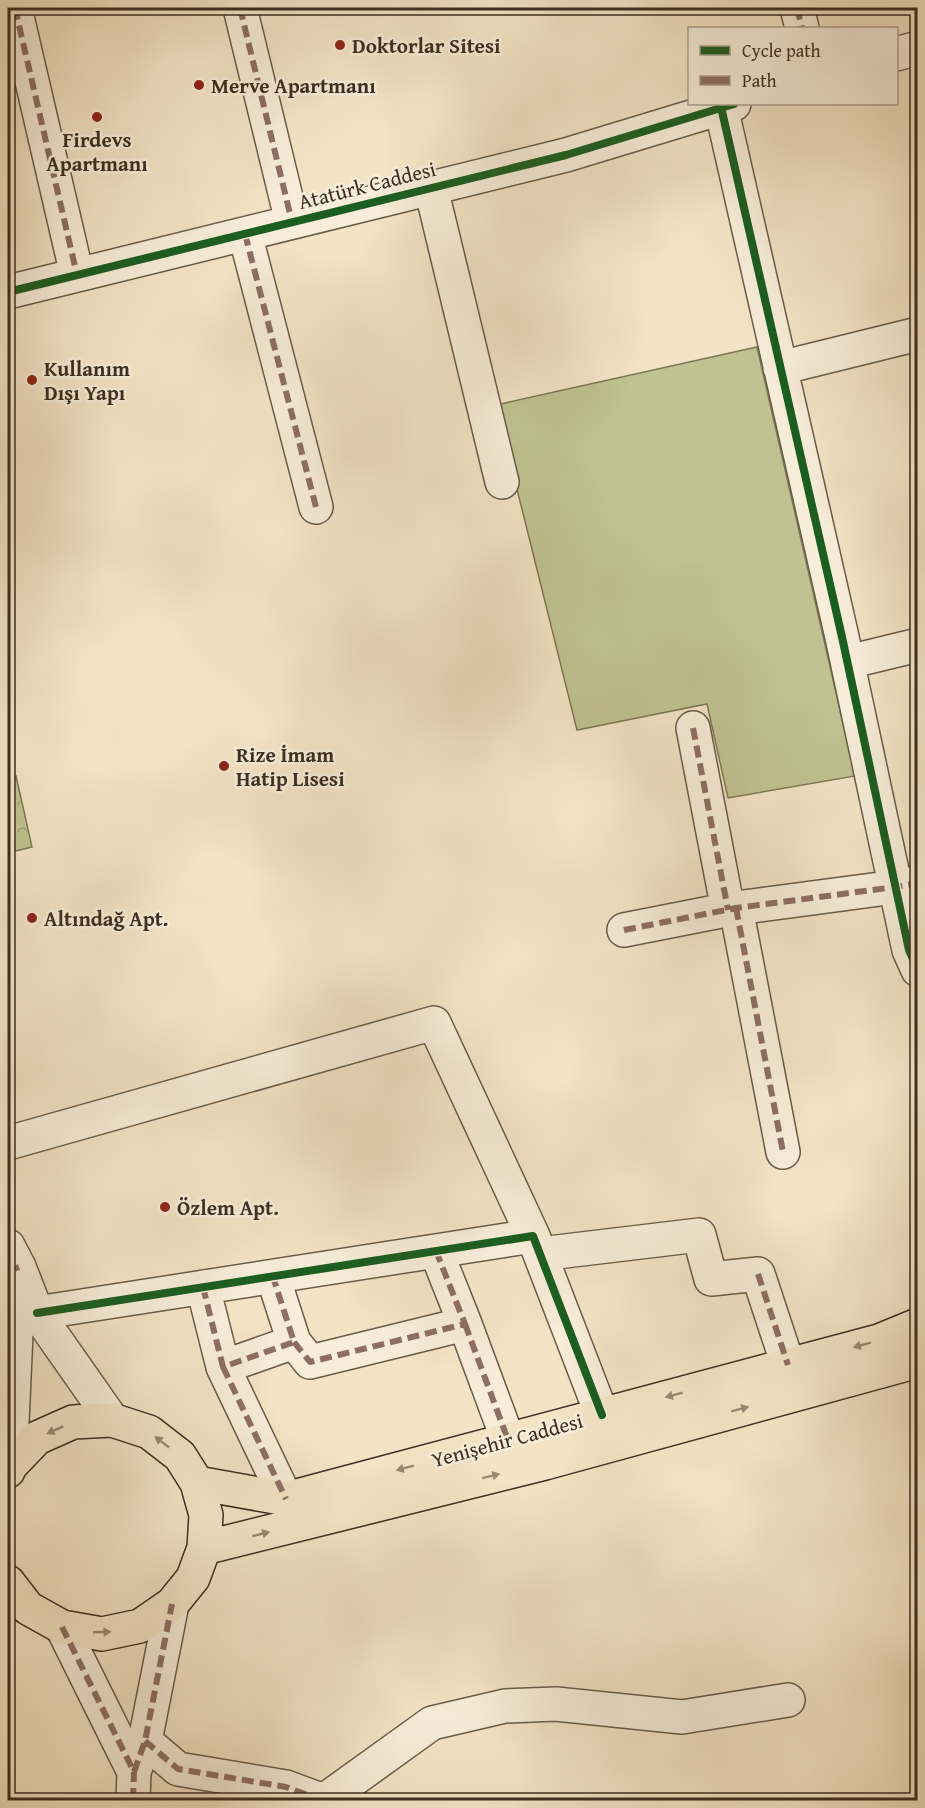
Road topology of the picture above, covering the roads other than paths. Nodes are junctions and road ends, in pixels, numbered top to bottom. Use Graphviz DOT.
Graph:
graph roads {
  1 [pos="15,8"];
  2 [pos="240,8"];
  3 [pos="797,8"];
  4 [pos="802,27"];
  5 [pos="918,48"];
  6 [pos="898,54"];
  7 [pos="727,105"];
  8 [pos="431,188"];
  9 [pos="292,222"];
  10 [pos="245,234"];
  11 [pos="77,275"];
  12 [pos="8,292"];
  13 [pos="918,334"];
  14 [pos="780,368"];
  15 [pos="502,482"];
  16 [pos="316,507"];
  17 [pos="918,645"];
  18 [pos="848,662"];
  19 [pos="693,728"];
  20 [pos="906,885"];
  21 [pos="732,909"];
  22 [pos="624,930"];
  23 [pos="918,970"];
  24 [pos="8,1143"];
  25 [pos="783,1152"];
  26 [pos="536,1245"];
  27 [pos="436,1251"];
  28 [pos="11,1261"];
  29 [pos="273,1276"];
  30 [pos="203,1287"];
  31 [pos="37,1313"];
  32 [pos="465,1324"];
  33 [pos="918,1325"];
  34 [pos="294,1342"];
  35 [pos="918,1361"];
  36 [pos="788,1365"];
  37 [pos="223,1367"];
  38 [pos="602,1414"];
  39 [pos="112,1420"];
  40 [pos="507,1440"];
  41 [pos="9,1468"];
  42 [pos="197,1483"];
  43 [pos="286,1500"];
  44 [pos="204,1548"];
  45 [pos="8,1582"];
  46 [pos="172,1604"];
  47 [pos="18,1610"];
  48 [pos="62,1628"];
  49 [pos="788,1700"];
  50 [pos="145,1741"];
  51 [pos="134,1786"];
  52 [pos="323,1800"];
  1 -- 11 [label="street"];
  2 -- 9 [label="street"];
  3 -- 4 [label="street"];
  5 -- 6 [label="street"];
  7 -- 8 [label="street, Atatürk Caddesi"];
  7 -- 14 [label="street"];
  8 -- 9 [label="street, Atatürk Caddesi"];
  8 -- 15 [label="street"];
  9 -- 10 [label="street, Atatürk Caddesi"];
  10 -- 11 [label="street, Atatürk Caddesi"];
  10 -- 16 [label="street"];
  11 -- 12 [label="street, Atatürk Caddesi"];
  13 -- 14 [label="street"];
  14 -- 18 [label="street"];
  17 -- 18 [label="street"];
  18 -- 20 [label="street"];
  19 -- 21 [label="street"];
  20 -- 21 [label="street"];
  20 -- 23 [label="street"];
  21 -- 22 [label="street"];
  21 -- 25 [label="street"];
  24 -- 26 [label="street"];
  26 -- 27 [label="street"];
  26 -- 36 [label="street"];
  26 -- 38 [label="street"];
  27 -- 29 [label="street"];
  27 -- 32 [label="street"];
  28 -- 31 [label="street"];
  28 -- 41 [label="street"];
  29 -- 30 [label="street"];
  29 -- 34 [label="street"];
  30 -- 31 [label="street"];
  30 -- 37 [label="street"];
  31 -- 39 [label="street"];
  32 -- 34 [label="street"];
  32 -- 40 [label="street"];
  33 -- 36 [label="main road, Yenişehir Caddesi, one-way"];
  34 -- 37 [label="street"];
  44 -- 35 [label="main road, Yenişehir Caddesi, one-way"];
  36 -- 38 [label="main road, Yenişehir Caddesi, one-way"];
  37 -- 43 [label="street"];
  38 -- 40 [label="main road, Yenişehir Caddesi"];
  39 -- 41 [label="main road, one-way"];
  42 -- 39 [label="main road, one-way"];
  40 -- 43 [label="main road, Yenişehir Caddesi, one-way"];
  42 -- 43 [label="main road, Yenişehir Caddesi"];
  42 -- 44 [label="main road"];
  44 -- 46 [label="main road"];
  45 -- 47 [label="main road"];
  48 -- 46 [label="main road, one-way"];
  46 -- 50 [label="street"];
  47 -- 48 [label="main road"];
  48 -- 51 [label="street"];
  49 -- 52 [label="street"];
  50 -- 51 [label="street"];
  50 -- 52 [label="street"];
}
